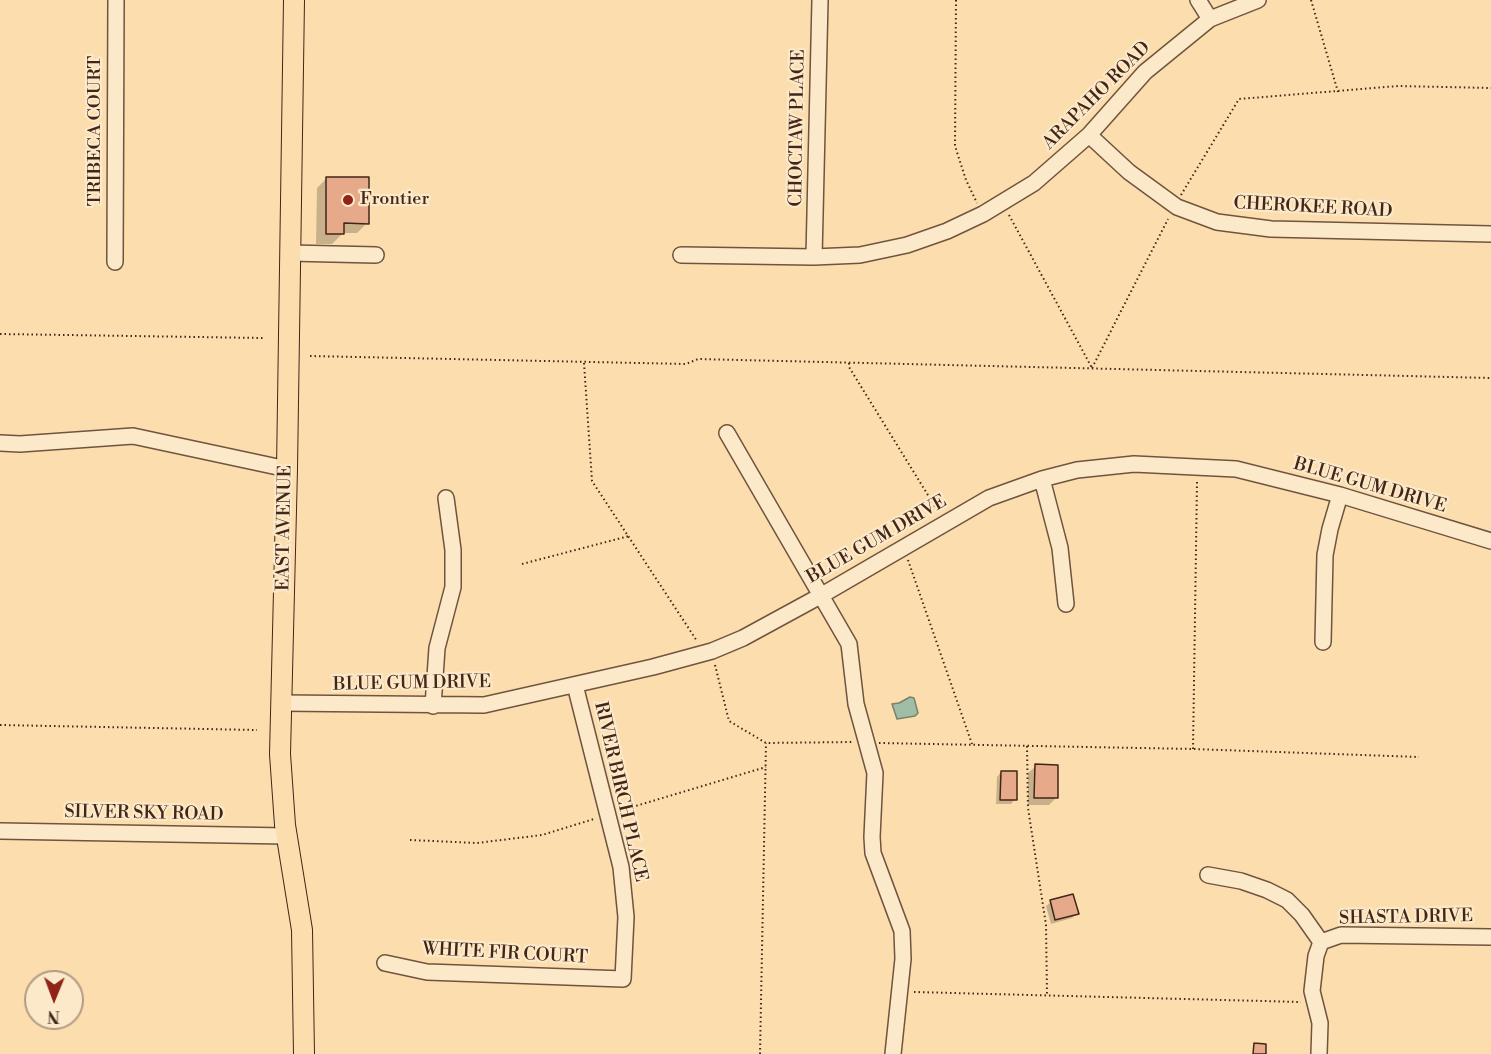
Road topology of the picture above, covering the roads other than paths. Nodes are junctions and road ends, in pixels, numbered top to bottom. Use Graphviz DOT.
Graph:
graph roads {
  1 [pos="116,0"];
  2 [pos="294,0"];
  3 [pos="820,0"];
  4 [pos="1198,0"];
  5 [pos="1258,0"];
  6 [pos="1210,19"];
  7 [pos="1089,135"];
  8 [pos="1491,234"];
  9 [pos="290,253"];
  10 [pos="376,255"];
  11 [pos="681,255"];
  12 [pos="814,257"];
  13 [pos="115,262"];
  14 [pos="727,433"];
  15 [pos="0,443"];
  16 [pos="287,469"];
  17 [pos="1041,479"];
  18 [pos="1340,495"];
  19 [pos="446,498"];
  20 [pos="1491,542"];
  21 [pos="822,595"];
  22 [pos="1066,604"];
  23 [pos="1323,642"];
  24 [pos="575,685"];
  25 [pos="281,703"];
  26 [pos="433,706"];
  27 [pos="0,831"];
  28 [pos="286,836"];
  29 [pos="1208,875"];
  30 [pos="1491,937"];
  31 [pos="1321,942"];
  32 [pos="385,963"];
  33 [pos="623,979"];
  34 [pos="304,1054"];
  35 [pos="893,1054"];
  36 [pos="1319,1054"];
  1 -- 13 [label="street, TRIBECA COURT"];
  2 -- 9 [label="main road, EAST AVENUE"];
  3 -- 12 [label="street, CHOCTAW PLACE"];
  4 -- 6 [label="street"];
  5 -- 6 [label="street, ARAPAHO ROAD"];
  6 -- 7 [label="street, ARAPAHO ROAD"];
  7 -- 8 [label="street, CHEROKEE ROAD"];
  7 -- 12 [label="street, ARAPAHO ROAD"];
  9 -- 10 [label="street"];
  9 -- 16 [label="main road, EAST AVENUE"];
  11 -- 12 [label="street, ARAPAHO ROAD"];
  14 -- 21 [label="street"];
  15 -- 16 [label="street"];
  16 -- 25 [label="main road, EAST AVENUE"];
  17 -- 18 [label="street, BLUE GUM DRIVE"];
  17 -- 21 [label="street, BLUE GUM DRIVE"];
  17 -- 22 [label="street"];
  18 -- 20 [label="street, BLUE GUM DRIVE"];
  18 -- 23 [label="street"];
  19 -- 26 [label="street"];
  21 -- 24 [label="street, BLUE GUM DRIVE"];
  21 -- 35 [label="street"];
  24 -- 26 [label="street, BLUE GUM DRIVE"];
  24 -- 33 [label="street, RIVER BIRCH PLACE"];
  25 -- 26 [label="street, BLUE GUM DRIVE"];
  25 -- 28 [label="main road, EAST AVENUE"];
  27 -- 28 [label="street, SILVER SKY ROAD"];
  28 -- 34 [label="main road, EAST AVENUE"];
  29 -- 31 [label="street"];
  30 -- 31 [label="street, SHASTA DRIVE"];
  31 -- 36 [label="street"];
  32 -- 33 [label="street, WHITE FIR COURT"];
}
